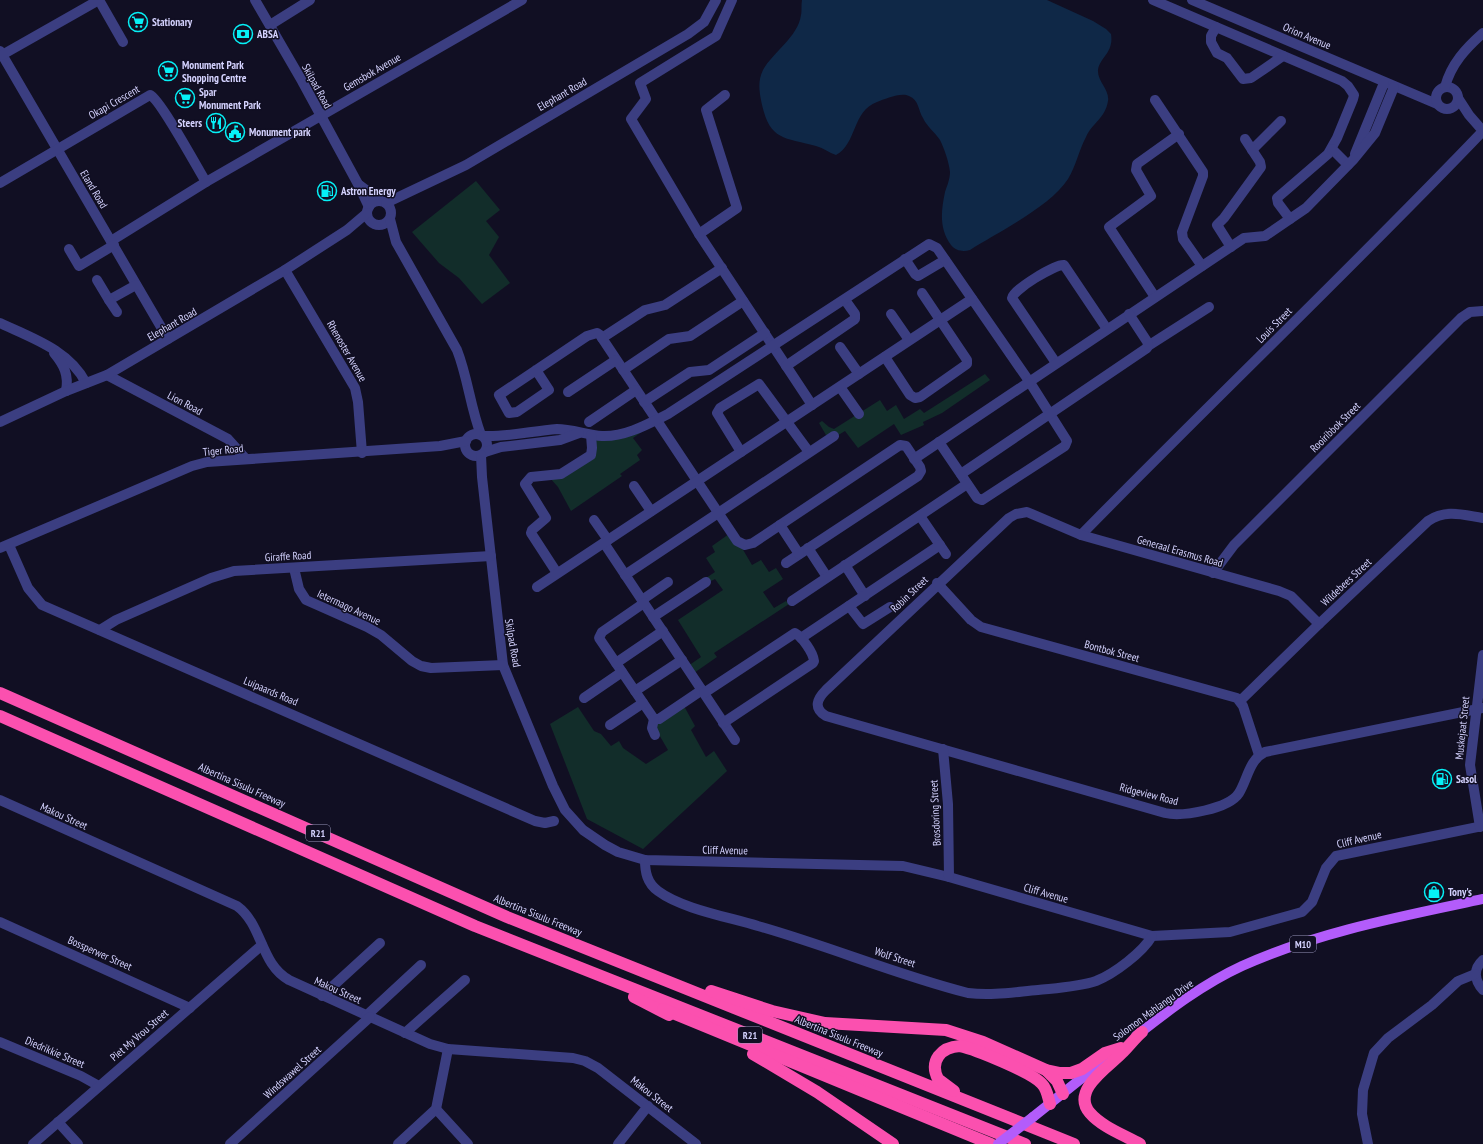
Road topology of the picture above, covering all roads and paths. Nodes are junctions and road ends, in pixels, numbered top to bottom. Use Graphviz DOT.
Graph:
graph roads {
  1 [pos="99,0"];
  2 [pos="255,0"];
  3 [pos="310,0"];
  4 [pos="522,0"];
  5 [pos="716,0"];
  6 [pos="732,0"];
  7 [pos="1153,0"];
  8 [pos="1192,0"];
  9 [pos="270,25"];
  10 [pos="1216,27"];
  11 [pos="1483,32"];
  12 [pos="123,42"];
  13 [pos="1,53"];
  14 [pos="1283,56"];
  15 [pos="1384,83"];
  16 [pos="1394,87"];
  17 [pos="1449,91"];
  18 [pos="725,95"];
  19 [pos="1413,95"];
  20 [pos="1156,100"];
  21 [pos="1437,104"];
  22 [pos="1374,106"];
  23 [pos="1451,108"];
  24 [pos="1385,110"];
  25 [pos="1469,115"];
  26 [pos="320,116"];
  27 [pos="1281,121"];
  28 [pos="1483,131"];
  29 [pos="1179,134"];
  30 [pos="1245,139"];
  31 [pos="57,149"];
  32 [pos="1332,149"];
  33 [pos="1252,150"];
  34 [pos="1351,163"];
  35 [pos="206,182"];
  36 [pos="0,183"];
  37 [pos="358,184"];
  38 [pos="387,209"];
  39 [pos="368,210"];
  40 [pos="1290,219"];
  41 [pos="375,225"];
  42 [pos="347,230"];
  43 [pos="699,234"];
  44 [pos="396,242"];
  45 [pos="113,243"];
  46 [pos="1231,247"];
  47 [pos="69,248"];
  48 [pos="905,259"];
  49 [pos="945,260"];
  50 [pos="1202,266"];
  51 [pos="722,268"];
  52 [pos="286,270"];
  53 [pos="97,280"];
  54 [pos="136,285"];
  55 [pos="922,293"];
  56 [pos="1155,297"];
  57 [pos="972,299"];
  58 [pos="110,300"];
  59 [pos="845,300"];
  60 [pos="744,301"];
  61 [pos="1208,307"];
  62 [pos="1483,311"];
  63 [pos="117,312"];
  64 [pos="891,314"];
  65 [pos="1129,314"];
  66 [pos="940,320"];
  67 [pos="0,322"];
  68 [pos="1107,329"];
  69 [pos="765,333"];
  70 [pos="602,338"];
  71 [pos="168,339"];
  72 [pos="910,340"];
  73 [pos="49,346"];
  74 [pos="773,346"];
  75 [pos="1148,346"];
  76 [pos="840,347"];
  77 [pos="885,357"];
  78 [pos="616,360"];
  79 [pos="1056,363"];
  80 [pos="786,366"];
  81 [pos="536,370"];
  82 [pos="623,370"];
  83 [pos="859,374"];
  84 [pos="107,375"];
  85 [pos="1029,382"];
  86 [pos="86,383"];
  87 [pos="840,387"];
  88 [pos="636,390"];
  89 [pos="66,391"];
  90 [pos="568,392"];
  91 [pos="644,402"];
  92 [pos="812,405"];
  93 [pos="859,414"];
  94 [pos="1050,414"];
  95 [pos="656,420"];
  96 [pos="0,422"];
  97 [pos="589,422"];
  98 [pos="786,422"];
  99 [pos="579,433"];
  100 [pos="591,434"];
  101 [pos="834,436"];
  102 [pos="940,442"];
  103 [pos="476,445"];
  104 [pos="741,452"];
  105 [pos="809,452"];
  106 [pos="362,453"];
  107 [pos="246,459"];
  108 [pos="914,459"];
  109 [pos="961,474"];
  110 [pos="697,481"];
  111 [pos="967,484"];
  112 [pos="634,486"];
  113 [pos="651,511"];
  114 [pos="718,512"];
  115 [pos="1027,512"];
  116 [pos="920,516"];
  117 [pos="1483,518"];
  118 [pos="594,520"];
  119 [pos="780,525"];
  120 [pos="1081,534"];
  121 [pos="606,541"];
  122 [pos="940,545"];
  123 [pos="5,547"];
  124 [pos="808,548"];
  125 [pos="799,554"];
  126 [pos="946,554"];
  127 [pos="491,556"];
  128 [pos="786,563"];
  129 [pos="845,566"];
  130 [pos="294,568"];
  131 [pos="557,573"];
  132 [pos="1213,573"];
  133 [pos="625,575"];
  134 [pos="827,577"];
  135 [pos="668,582"];
  136 [pos="706,582"];
  137 [pos="937,583"];
  138 [pos="537,587"];
  139 [pos="865,596"];
  140 [pos="643,601"];
  141 [pos="792,601"];
  142 [pos="849,606"];
  143 [pos="890,606"];
  144 [pos="653,617"];
  145 [pos="1319,624"];
  146 [pos="100,630"];
  147 [pos="663,631"];
  148 [pos="801,638"];
  149 [pos="1483,655"];
  150 [pos="682,660"];
  151 [pos="616,663"];
  152 [pos="503,665"];
  153 [pos="622,672"];
  154 [pos="635,692"];
  155 [pos="703,692"];
  156 [pos="0,693"];
  157 [pos="584,698"];
  158 [pos="1240,701"];
  159 [pos="643,703"];
  160 [pos="817,705"];
  161 [pos="1479,709"];
  162 [pos="0,716"];
  163 [pos="654,719"];
  164 [pos="723,722"];
  165 [pos="610,725"];
  166 [pos="655,735"];
  167 [pos="735,740"];
  168 [pos="943,749"];
  169 [pos="1259,755"];
  170 [pos="0,800"];
  171 [pos="554,821"];
  172 [pos="575,823"];
  173 [pos="1481,827"];
  174 [pos="645,860"];
  175 [pos="948,877"];
  176 [pos="1483,899"];
  177 [pos="0,922"];
  178 [pos="475,926"];
  179 [pos="1152,936"];
  180 [pos="380,943"];
  181 [pos="262,945"];
  182 [pos="1483,960"];
  183 [pos="421,965"];
  184 [pos="637,969"];
  185 [pos="1475,974"];
  186 [pos="465,980"];
  187 [pos="1483,990"];
  188 [pos="322,996"];
  189 [pos="634,997"];
  190 [pos="190,1008"];
  191 [pos="368,1016"];
  192 [pos="1142,1032"];
  193 [pos="405,1033"];
  194 [pos="0,1042"];
  195 [pos="1121,1048"];
  196 [pos="448,1049"];
  197 [pos="1046,1070"];
  198 [pos="99,1086"];
  199 [pos="1063,1094"];
  200 [pos="1048,1105"];
  201 [pos="648,1106"];
  202 [pos="436,1109"];
  203 [pos="58,1122"];
  204 [pos="33,1144"];
  205 [pos="78,1144"];
  206 [pos="230,1144"];
  207 [pos="398,1144"];
  208 [pos="468,1144"];
  209 [pos="618,1144"];
  210 [pos="696,1144"];
  211 [pos="893,1144"];
  212 [pos="991,1144"];
  213 [pos="998,1144"];
  214 [pos="1025,1144"];
  215 [pos="1074,1144"];
  216 [pos="1084,1144"];
  217 [pos="1140,1144"];
  218 [pos="1368,1144"];
  1 -- 12 [label="street"];
  1 -- 13 [label="street"];
  2 -- 9 [label="street, Skilpad Road"];
  3 -- 9 [label="street"];
  4 -- 26 [label="street, Gemsbok Avenue"];
  5 -- 38 [label="street, Elephant Road"];
  6 -- 43 [label="street"];
  7 -- 10 [label="street"];
  8 -- 15 [label="street, Orion Avenue"];
  9 -- 26 [label="street, Skilpad Road"];
  10 -- 14 [label="street"];
  10 -- 14 [label="street"];
  11 -- 17 [label="street"];
  13 -- 31 [label="street, Eland Road"];
  14 -- 32 [label="street"];
  15 -- 16 [label="street, Orion Avenue"];
  15 -- 22 [label="street"];
  16 -- 19 [label="street, Orion Avenue"];
  16 -- 24 [label="street"];
  17 -- 19 [label="street"];
  17 -- 21 [label="street"];
  17 -- 23 [label="street"];
  17 -- 25 [label="street"];
  18 -- 43 [label="street"];
  19 -- 21 [label="street, Orion Avenue"];
  20 -- 29 [label="street"];
  21 -- 23 [label="street, Orion Avenue"];
  22 -- 24 [label="street"];
  22 -- 34 [label="street"];
  23 -- 25 [label="street"];
  24 -- 34 [label="street"];
  25 -- 28 [label="street"];
  26 -- 35 [label="street, Gemsbok Avenue"];
  26 -- 37 [label="street, Skilpad Road"];
  27 -- 33 [label="street"];
  28 -- 120 [label="street, Louis Street"];
  29 -- 50 [label="street"];
  29 -- 56 [label="street"];
  30 -- 33 [label="street"];
  31 -- 35 [label="street, Okapi Crescent"];
  31 -- 36 [label="street, Okapi Crescent"];
  31 -- 45 [label="street, Eland Road"];
  32 -- 34 [label="street"];
  32 -- 40 [label="street"];
  33 -- 46 [label="street"];
  34 -- 40 [label="street"];
  35 -- 45 [label="street, Gemsbok Avenue"];
  37 -- 38 [label="street, Skilpad Road"];
  37 -- 39 [label="street, Skilpad Road"];
  38 -- 39 [label="street"];
  38 -- 41 [label="street"];
  38 -- 44 [label="street, Skilpad Road"];
  39 -- 41 [label="street"];
  39 -- 42 [label="street, Elephant Road"];
  40 -- 46 [label="street"];
  41 -- 42 [label="street, Elephant Road"];
  41 -- 44 [label="street, Skilpad Road"];
  42 -- 52 [label="street, Elephant Road"];
  43 -- 51 [label="street"];
  44 -- 103 [label="street, Skilpad Road"];
  45 -- 47 [label="street, Gemsbok Avenue"];
  45 -- 54 [label="street, Eland Road"];
  46 -- 50 [label="street"];
  48 -- 49 [label="street"];
  48 -- 49 [label="street"];
  48 -- 59 [label="street"];
  49 -- 57 [label="street"];
  50 -- 56 [label="street"];
  51 -- 60 [label="street"];
  51 -- 70 [label="street"];
  52 -- 71 [label="street, Elephant Road"];
  52 -- 106 [label="street, Rhenoster Avenue"];
  53 -- 58 [label="street"];
  54 -- 58 [label="street"];
  54 -- 71 [label="street, Eland Road"];
  55 -- 66 [label="street"];
  56 -- 65 [label="street"];
  57 -- 66 [label="street"];
  57 -- 85 [label="street"];
  58 -- 63 [label="street"];
  59 -- 74 [label="street"];
  59 -- 80 [label="street"];
  60 -- 69 [label="street"];
  60 -- 82 [label="street"];
  61 -- 75 [label="street"];
  62 -- 132 [label="street, Rooiribbok Street"];
  64 -- 72 [label="street"];
  65 -- 68 [label="street"];
  65 -- 75 [label="street"];
  66 -- 72 [label="street"];
  66 -- 77 [label="street"];
  67 -- 73 [label="street"];
  68 -- 79 [label="street"];
  68 -- 79 [label="street"];
  69 -- 74 [label="street"];
  69 -- 91 [label="street"];
  70 -- 78 [label="street"];
  70 -- 81 [label="street"];
  71 -- 84 [label="street, Elephant Road"];
  72 -- 77 [label="street"];
  73 -- 86 [label="street"];
  73 -- 89 [label="street"];
  74 -- 80 [label="street"];
  74 -- 95 [label="street"];
  75 -- 94 [label="street"];
  76 -- 83 [label="street"];
  77 -- 83 [label="street"];
  78 -- 82 [label="street"];
  78 -- 90 [label="street"];
  79 -- 85 [label="street"];
  80 -- 92 [label="street"];
  81 -- 81 [label="street"];
  82 -- 88 [label="street"];
  83 -- 87 [label="street"];
  84 -- 86 [label="street, Elephant Road"];
  84 -- 107 [label="street, Lion Road"];
  85 -- 94 [label="street"];
  85 -- 102 [label="street"];
  86 -- 89 [label="street, Elephant Road"];
  87 -- 92 [label="street"];
  87 -- 93 [label="street"];
  88 -- 91 [label="street"];
  88 -- 97 [label="street"];
  89 -- 96 [label="street, Elephant Road"];
  91 -- 95 [label="street"];
  92 -- 98 [label="street"];
  94 -- 109 [label="street"];
  94 -- 111 [label="street"];
  95 -- 100 [label="street"];
  95 -- 110 [label="street"];
  98 -- 104 [label="street"];
  98 -- 104 [label="street"];
  98 -- 105 [label="street"];
  99 -- 100 [label="street"];
  99 -- 103 [label="street"];
  99 -- 103 [label="street"];
  100 -- 131 [label="street"];
  101 -- 105 [label="street"];
  102 -- 108 [label="street"];
  102 -- 109 [label="street"];
  103 -- 106 [label="street, Tiger Road"];
  103 -- 127 [label="street, Skilpad Road"];
  104 -- 110 [label="street"];
  105 -- 114 [label="street"];
  106 -- 107 [label="street, Tiger Road"];
  107 -- 123 [label="street, Tiger Road"];
  108 -- 119 [label="street"];
  108 -- 124 [label="street"];
  109 -- 111 [label="street"];
  110 -- 113 [label="street"];
  110 -- 114 [label="street"];
  111 -- 116 [label="street"];
  112 -- 113 [label="street"];
  113 -- 121 [label="street"];
  114 -- 119 [label="street"];
  114 -- 133 [label="street"];
  115 -- 120 [label="street, Generaal Erasmus Road"];
  115 -- 137 [label="street, Robin Street"];
  116 -- 122 [label="street"];
  116 -- 129 [label="street"];
  117 -- 145 [label="street, Wildebees Street"];
  118 -- 121 [label="street"];
  119 -- 125 [label="street"];
  120 -- 132 [label="street, Generaal Erasmus Road"];
  121 -- 131 [label="street"];
  121 -- 133 [label="street"];
  122 -- 126 [label="street"];
  122 -- 139 [label="street"];
  123 -- 146 [label="street, Luipaards Road"];
  124 -- 125 [label="street"];
  124 -- 134 [label="street"];
  125 -- 128 [label="street"];
  127 -- 130 [label="street, Giraffe Road"];
  127 -- 152 [label="street, Skilpad Road"];
  129 -- 134 [label="street"];
  129 -- 139 [label="street"];
  130 -- 146 [label="street, Giraffe Road"];
  130 -- 152 [label="street, Ietermago Avenue"];
  131 -- 138 [label="street"];
  132 -- 145 [label="street, Generaal Erasmus Road"];
  133 -- 140 [label="street"];
  134 -- 141 [label="street"];
  135 -- 140 [label="street"];
  136 -- 144 [label="street"];
  137 -- 158 [label="street, Bontbok Street"];
  137 -- 160 [label="street, Robin Street"];
  139 -- 142 [label="street"];
  140 -- 144 [label="street"];
  140 -- 151 [label="street"];
  142 -- 143 [label="street"];
  142 -- 148 [label="street"];
  144 -- 147 [label="street"];
  145 -- 158 [label="street, Wildebees Street"];
  146 -- 171 [label="street, Luipaards Road"];
  147 -- 150 [label="street"];
  147 -- 151 [label="street"];
  148 -- 155 [label="street"];
  148 -- 164 [label="street"];
  149 -- 161 [label="street, Muskejaat Street"];
  150 -- 154 [label="street"];
  150 -- 155 [label="street"];
  151 -- 153 [label="street"];
  152 -- 172 [label="street, Skilpad Road"];
  153 -- 154 [label="street"];
  153 -- 157 [label="street"];
  154 -- 159 [label="street"];
  155 -- 163 [label="street"];
  155 -- 164 [label="street"];
  156 -- 184 [label="highway, Albertina Sisulu Freeway / R21"];
  158 -- 169 [label="street"];
  159 -- 163 [label="street"];
  159 -- 165 [label="street"];
  160 -- 168 [label="street, Ridgeview Road"];
  161 -- 169 [label="street"];
  161 -- 173 [label="street, Muskejaat Street"];
  162 -- 178 [label="highway, R21"];
  163 -- 166 [label="street"];
  164 -- 167 [label="street"];
  168 -- 169 [label="street, Ridgeview Road"];
  168 -- 175 [label="street, Brosdoring Street"];
  170 -- 181 [label="street, Makou Street"];
  172 -- 174 [label="street, Cliff Avenue"];
  173 -- 179 [label="street, Cliff Avenue"];
  174 -- 175 [label="street, Cliff Avenue"];
  174 -- 179 [label="street, Wolf Street"];
  175 -- 179 [label="street, Cliff Avenue"];
  176 -- 192 [label="main road, Solomon Mahlangu Drive / M10"];
  177 -- 190 [label="street, Bossperwer Street"];
  178 -- 189 [label="highway"];
  178 -- 214 [label="highway, R21"];
  180 -- 188 [label="street"];
  181 -- 188 [label="street, Makou Street"];
  181 -- 190 [label="street, Piet My Vrou Street"];
  182 -- 185 [label="street"];
  183 -- 191 [label="street, Windswawel Street"];
  184 -- 197 [label="highway"];
  184 -- 215 [label="highway, Albertina Sisulu Freeway / R21"];
  185 -- 187 [label="street"];
  185 -- 218 [label="street"];
  186 -- 193 [label="street"];
  188 -- 191 [label="street, Makou Street"];
  189 -- 211 [label="highway"];
  189 -- 212 [label="highway"];
  190 -- 198 [label="street, Piet My Vrou Street"];
  191 -- 193 [label="street, Makou Street"];
  191 -- 206 [label="street, Windswawel Street"];
  192 -- 195 [label="main road, Solomon Mahlangu Drive / M10"];
  192 -- 217 [label="highway"];
  193 -- 196 [label="street, Makou Street"];
  194 -- 198 [label="street, Diedrikkie Street"];
  195 -- 197 [label="highway"];
  195 -- 199 [label="main road, Solomon Mahlangu Drive / M10"];
  196 -- 201 [label="street, Makou Street"];
  196 -- 202 [label="street"];
  197 -- 199 [label="highway"];
  198 -- 203 [label="street, Piet My Vrou Street"];
  199 -- 200 [label="main road, Solomon Mahlangu Drive / M10"];
  200 -- 213 [label="main road, Solomon Mahlangu Drive / M10, bridge"];
  200 -- 216 [label="highway"];
  201 -- 209 [label="street"];
  201 -- 210 [label="street, Makou Street"];
  202 -- 207 [label="street"];
  202 -- 208 [label="street"];
  203 -- 204 [label="street, Piet My Vrou Street"];
  203 -- 205 [label="street"];
}
